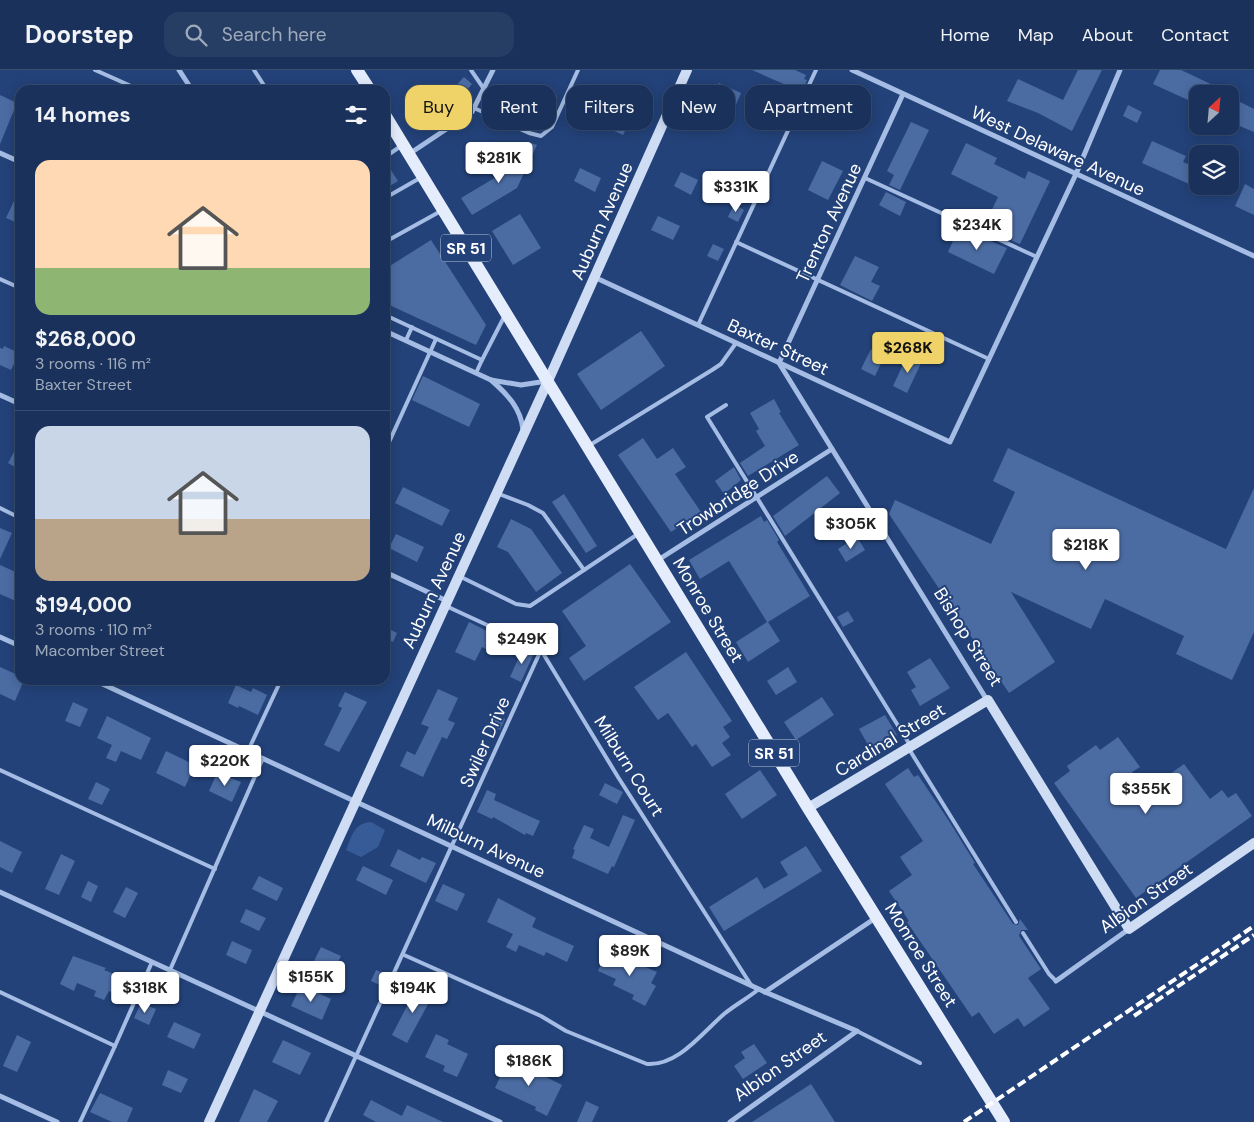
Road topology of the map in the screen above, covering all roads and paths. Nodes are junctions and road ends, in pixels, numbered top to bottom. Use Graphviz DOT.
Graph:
graph roads {
  1 [pos="95,70"];
  2 [pos="180,70"];
  3 [pos="254,70"];
  4 [pos="358,70"];
  5 [pos="470,70"];
  6 [pos="492,70"];
  7 [pos="578,70"];
  8 [pos="687,70"];
  9 [pos="816,70"];
  10 [pos="852,70"];
  11 [pos="1120,70"];
  12 [pos="129,85"];
  13 [pos="189,85"];
  14 [pos="264,85"];
  15 [pos="367,85"];
  16 [pos="486,85"];
  17 [pos="482,86"];
  18 [pos="482,93"];
  19 [pos="903,94"];
  20 [pos="474,108"];
  21 [pos="390,123"];
  22 [pos="406,150"];
  23 [pos="0,153"];
  24 [pos="390,155"];
  25 [pos="15,160"];
  26 [pos="1076,174"];
  27 [pos="423,176"];
  28 [pos="865,178"];
  29 [pos="390,195"];
  30 [pos="443,210"];
  31 [pos="390,239"];
  32 [pos="736,242"];
  33 [pos="1254,256"];
  34 [pos="1037,257"];
  35 [pos="594,277"];
  36 [pos="0,279"];
  37 [pos="818,279"];
  38 [pos="15,286"];
  39 [pos="506,313"];
  40 [pos="390,317"];
  41 [pos="698,325"];
  42 [pos="412,328"];
  43 [pos="390,333"];
  44 [pos="436,339"];
  45 [pos="406,340"];
  46 [pos="736,343"];
  47 [pos="430,352"];
  48 [pos="482,360"];
  49 [pos="989,360"];
  50 [pos="780,363"];
  51 [pos="476,373"];
  52 [pos="491,380"];
  53 [pos="548,381"];
  54 [pos="0,395"];
  55 [pos="15,402"];
  56 [pos="726,404"];
  57 [pos="524,434"];
  58 [pos="390,440"];
  59 [pos="588,446"];
  60 [pos="832,449"];
  61 [pos="496,493"];
  62 [pos="756,498"];
  63 [pos="0,508"];
  64 [pos="15,516"];
  65 [pos="641,532"];
  66 [pos="658,560"];
  67 [pos="584,570"];
  68 [pos="390,575"];
  69 [pos="459,576"];
  70 [pos="446,603"];
  71 [pos="0,637"];
  72 [pos="15,644"];
  73 [pos="541,650"];
  74 [pos="105,685"];
  75 [pos="280,685"];
  76 [pos="988,700"];
  77 [pos="910,747"];
  78 [pos="248,752"];
  79 [pos="263,758"];
  80 [pos="0,770"];
  81 [pos="356,801"];
  82 [pos="808,808"];
  83 [pos="1254,844"];
  84 [pos="454,846"];
  85 [pos="215,869"];
  86 [pos="0,892"];
  87 [pos="878,917"];
  88 [pos="1016,922"];
  89 [pos="1129,929"];
  90 [pos="1023,934"];
  91 [pos="404,955"];
  92 [pos="152,962"];
  93 [pos="170,970"];
  94 [pos="1056,980"];
  95 [pos="751,985"];
  96 [pos="759,989"];
  97 [pos="0,992"];
  98 [pos="765,992"];
  99 [pos="259,1011"];
  100 [pos="857,1031"];
  101 [pos="115,1046"];
  102 [pos="356,1056"];
  103 [pos="920,1063"];
  104 [pos="0,1096"];
  105 [pos="56,1122"];
  106 [pos="80,1122"];
  107 [pos="209,1122"];
  108 [pos="326,1122"];
  109 [pos="500,1122"];
  110 [pos="730,1122"];
  111 [pos="1004,1122"];
  1 -- 12 [label="lane"];
  2 -- 13 [label="street"];
  3 -- 14 [label="lane"];
  4 -- 15 [label="main road"];
  5 -- 17 [label="lane"];
  6 -- 16 [label="street"];
  7 -- 20 [label="lane"];
  8 -- 35 [label="street, Auburn Avenue"];
  9 -- 32 [label="lane"];
  10 -- 19 [label="street, West Delaware Avenue"];
  11 -- 26 [label="street"];
  18 -- 20 [label="street"];
  19 -- 26 [label="street, West Delaware Avenue"];
  19 -- 28 [label="street, Trenton Avenue"];
  20 -- 22 [label="street"];
  21 -- 22 [label="main road, Monroe Street / SR 51"];
  22 -- 24 [label="lane"];
  22 -- 27 [label="main road, Monroe Street / SR 51"];
  23 -- 25 [label="street"];
  26 -- 33 [label="street, West Delaware Avenue"];
  26 -- 34 [label="street"];
  27 -- 29 [label="lane"];
  27 -- 30 [label="main road, Monroe Street / SR 51"];
  28 -- 34 [label="lane"];
  28 -- 37 [label="street, Trenton Avenue"];
  30 -- 31 [label="lane"];
  30 -- 39 [label="main road, Monroe Street / SR 51"];
  32 -- 37 [label="lane"];
  32 -- 41 [label="lane"];
  34 -- 49 [label="street"];
  35 -- 41 [label="street, Baxter Street"];
  35 -- 53 [label="street, Auburn Avenue"];
  36 -- 38 [label="lane"];
  37 -- 49 [label="lane"];
  37 -- 50 [label="street, Trenton Avenue"];
  39 -- 48 [label="lane"];
  39 -- 53 [label="main road, Monroe Street / SR 51"];
  40 -- 42 [label="lane"];
  41 -- 46 [label="street, Baxter Street"];
  42 -- 44 [label="lane"];
  42 -- 45 [label="lane"];
  43 -- 45 [label="street"];
  44 -- 47 [label="lane"];
  44 -- 48 [label="lane"];
  45 -- 47 [label="street"];
  46 -- 50 [label="street, Baxter Street"];
  46 -- 59 [label="lane"];
  47 -- 51 [label="street"];
  47 -- 58 [label="lane"];
  48 -- 51 [label="lane"];
  49 -- 50 [label="street, Baxter Street"];
  50 -- 60 [label="street, Bishop Street"];
  51 -- 52 [label="street"];
  52 -- 53 [label="street"];
  52 -- 57 [label="street"];
  53 -- 57 [label="street, Auburn Avenue"];
  53 -- 59 [label="main road, Monroe Street / SR 51"];
  54 -- 55 [label="street"];
  56 -- 62 [label="lane"];
  57 -- 61 [label="street, Auburn Avenue"];
  59 -- 65 [label="main road, Monroe Street / SR 51"];
  60 -- 62 [label="street, Trowbridge Drive"];
  60 -- 76 [label="street, Bishop Street"];
  61 -- 67 [label="lane"];
  61 -- 69 [label="street, Auburn Avenue"];
  62 -- 66 [label="street, Trowbridge Drive"];
  62 -- 77 [label="lane"];
  63 -- 64 [label="lane"];
  65 -- 66 [label="main road, Monroe Street / SR 51"];
  65 -- 67 [label="lane"];
  66 -- 82 [label="main road, Monroe Street / SR 51"];
  67 -- 69 [label="lane"];
  68 -- 70 [label="street"];
  69 -- 70 [label="street, Auburn Avenue"];
  70 -- 73 [label="lane"];
  70 -- 81 [label="street, Auburn Avenue"];
  71 -- 72 [label="street"];
  73 -- 84 [label="lane, Swiler Drive"];
  73 -- 95 [label="lane, Milburn Court"];
  74 -- 78 [label="street, Milburn Avenue"];
  75 -- 78 [label="lane"];
  76 -- 77 [label="street, Cardinal Street"];
  76 -- 89 [label="street, Bishop Street"];
  77 -- 82 [label="street, Cardinal Street"];
  77 -- 88 [label="lane"];
  78 -- 79 [label="street, Milburn Avenue"];
  79 -- 81 [label="street, Milburn Avenue"];
  79 -- 85 [label="lane"];
  80 -- 85 [label="lane"];
  81 -- 84 [label="street, Milburn Avenue"];
  81 -- 99 [label="street, Auburn Avenue"];
  82 -- 87 [label="main road, Monroe Street / SR 51"];
  83 -- 89 [label="street, Albion Street"];
  84 -- 91 [label="lane, Swiler Drive"];
  84 -- 95 [label="street, Milburn Avenue"];
  85 -- 93 [label="lane"];
  86 -- 92 [label="street"];
  87 -- 98 [label="street"];
  87 -- 111 [label="main road, Monroe Street / SR 51"];
  89 -- 94 [label="street, Albion Street"];
  90 -- 94 [label="lane"];
  91 -- 96 [label="lane"];
  91 -- 102 [label="lane, Swiler Drive"];
  92 -- 93 [label="street"];
  92 -- 101 [label="lane"];
  93 -- 99 [label="street"];
  95 -- 96 [label="street, Milburn Avenue"];
  96 -- 98 [label="street, Milburn Avenue"];
  97 -- 101 [label="lane"];
  98 -- 100 [label="street, Milburn Avenue"];
  99 -- 102 [label="street"];
  99 -- 107 [label="street, Auburn Avenue"];
  100 -- 103 [label="lane"];
  100 -- 110 [label="street, Albion Street"];
  101 -- 106 [label="lane"];
  102 -- 108 [label="lane, Swiler Drive"];
  102 -- 109 [label="street"];
  104 -- 105 [label="street"];
}
